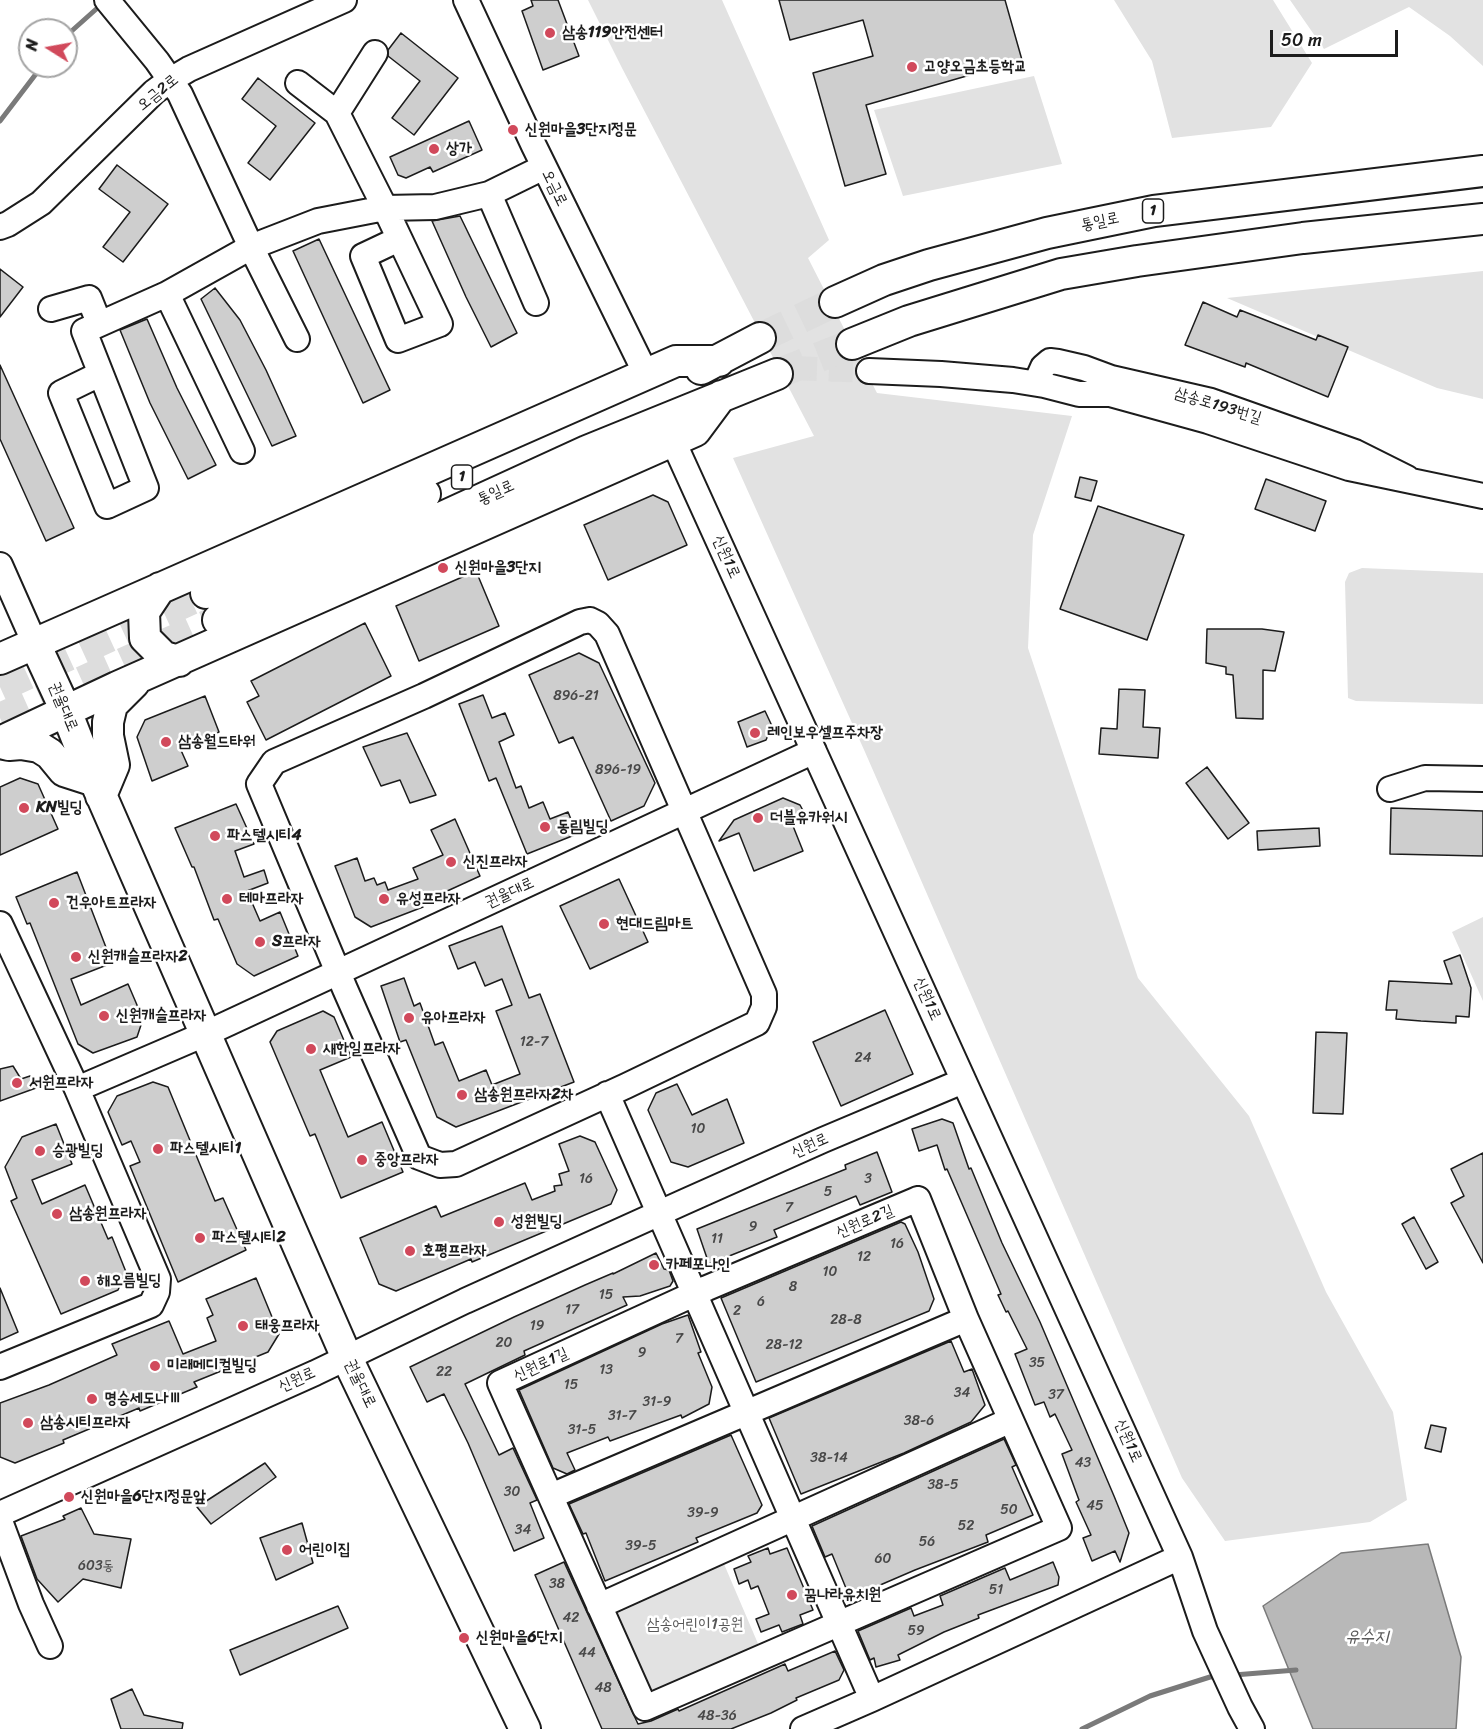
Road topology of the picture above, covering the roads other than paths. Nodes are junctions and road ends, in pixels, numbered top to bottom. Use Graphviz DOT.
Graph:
graph roads {
  1 [pos="107,0"];
  2 [pos="344,0"];
  3 [pos="466,0"];
  4 [pos="375,52"];
  5 [pos="169,81"];
  6 [pos="298,83"];
  7 [pos="337,113"];
  8 [pos="544,168"];
  9 [pos="1483,171"];
  10 [pos="489,194"];
  11 [pos="385,208"];
  12 [pos="1483,219"];
  13 [pos="0,227"];
  14 [pos="399,239"];
  15 [pos="251,247"];
  16 [pos="167,294"];
  17 [pos="835,302"];
  18 [pos="536,303"];
  19 [pos="51,309"];
  20 [pos="99,323"];
  21 [pos="759,338"];
  22 [pos="297,339"];
  23 [pos="852,344"];
  24 [pos="718,361"];
  25 [pos="869,371"];
  26 [pos="100,374"];
  27 [pos="646,374"];
  28 [pos="777,374"];
  29 [pos="721,396"];
  30 [pos="673,441"];
  31 [pos="242,451"];
  32 [pos="1483,496"];
  33 [pos="0,565"];
  34 [pos="160,588"];
  35 [pos="206,593"];
  36 [pos="218,621"];
  37 [pos="35,644"];
  38 [pos="0,659"];
  39 [pos="179,661"];
  40 [pos="137,678"];
  41 [pos="66,711"];
  42 [pos="0,742"];
  43 [pos="814,751"];
  44 [pos="1483,779"];
  45 [pos="98,789"];
  46 [pos="1390,789"];
  47 [pos="685,812"];
  48 [pos="0,924"];
  49 [pos="338,972"];
  50 [pos="205,1034"];
  51 [pos="963,1081"];
  52 [pos="77,1089"];
  53 [pos="607,1094"];
  54 [pos="658,1214"];
  55 [pos="693,1294"];
  56 [pos="966,1319"];
  57 [pos="347,1358"];
  58 [pos="0,1367"];
  59 [pos="745,1412"];
  60 [pos="1011,1420"];
  61 [pos="550,1496"];
  62 [pos="0,1514"];
  63 [pos="792,1519"];
  64 [pos="0,1521"];
  65 [pos="1180,1557"];
  66 [pos="599,1606"];
  67 [pos="839,1624"];
  68 [pos="50,1646"];
  69 [pos="872,1699"];
  70 [pos="525,1729"];
  71 [pos="803,1729"];
  72 [pos="1252,1729"];
  1 -- 5 [label="street"];
  2 -- 5 [label="street, 오금2로"];
  3 -- 8 [label="street, 오금로"];
  4 -- 7 [label="street"];
  5 -- 13 [label="street, 오금2로"];
  5 -- 15 [label="street"];
  6 -- 7 [label="street"];
  7 -- 11 [label="street"];
  8 -- 10 [label="street"];
  8 -- 27 [label="street, 오금로"];
  9 -- 17 [label="main road, 통일로 / 1"];
  10 -- 11 [label="street"];
  10 -- 18 [label="street"];
  11 -- 14 [label="street"];
  11 -- 15 [label="street"];
  12 -- 23 [label="main road"];
  15 -- 16 [label="street"];
  15 -- 22 [label="street"];
  16 -- 20 [label="street"];
  16 -- 31 [label="street"];
  19 -- 20 [label="street"];
  20 -- 26 [label="street"];
  21 -- 24 [label="main road, 통일로 / 1"];
  24 -- 27 [label="main road"];
  24 -- 35 [label="main road, 통일로 / 1"];
  25 -- 32 [label="street, 삼송로193번길"];
  26 -- 26 [label="street"];
  27 -- 34 [label="main road"];
  28 -- 29 [label="main road, 통일로 / 1"];
  29 -- 30 [label="main road"];
  29 -- 36 [label="main road, 통일로 / 1"];
  30 -- 39 [label="main road"];
  30 -- 43 [label="street, 신원1로"];
  33 -- 37 [label="street"];
  34 -- 37 [label="main road"];
  34 -- 39 [label="main road"];
  37 -- 38 [label="main road"];
  37 -- 41 [label="main road, 권율대로"];
  39 -- 40 [label="main road"];
  40 -- 41 [label="main road"];
  40 -- 45 [label="main road"];
  41 -- 42 [label="main road"];
  41 -- 45 [label="main road, 권율대로"];
  42 -- 45 [label="main road"];
  43 -- 47 [label="street, 권율대로"];
  43 -- 51 [label="street, 신원1로"];
  44 -- 46 [label="street"];
  45 -- 50 [label="main road, 권율대로"];
  47 -- 49 [label="street, 권율대로"];
  47 -- 49 [label="street"];
  47 -- 53 [label="street"];
  48 -- 52 [label="street"];
  49 -- 50 [label="street, 권율대로"];
  49 -- 53 [label="street"];
  50 -- 52 [label="street"];
  50 -- 57 [label="main road, 권율대로"];
  51 -- 54 [label="street, 신원로"];
  51 -- 65 [label="street, 신원1로"];
  52 -- 58 [label="street"];
  53 -- 54 [label="street"];
  54 -- 55 [label="street"];
  54 -- 57 [label="street, 신원로"];
  55 -- 56 [label="street, 신원로2길"];
  55 -- 59 [label="street"];
  55 -- 61 [label="street, 신원로1길"];
  56 -- 59 [label="street"];
  56 -- 60 [label="street, 신원로2길"];
  57 -- 62 [label="street, 신원로"];
  57 -- 70 [label="main road, 권율대로"];
  59 -- 61 [label="street"];
  59 -- 63 [label="street"];
  60 -- 63 [label="street"];
  60 -- 67 [label="street, 신원로2길"];
  61 -- 66 [label="street, 신원로1길"];
  63 -- 66 [label="street"];
  63 -- 67 [label="street"];
  64 -- 68 [label="street"];
  65 -- 69 [label="street"];
  65 -- 72 [label="street, 신원1로"];
  66 -- 67 [label="street, 신원로1길"];
  67 -- 69 [label="street"];
  69 -- 71 [label="street"];
}
